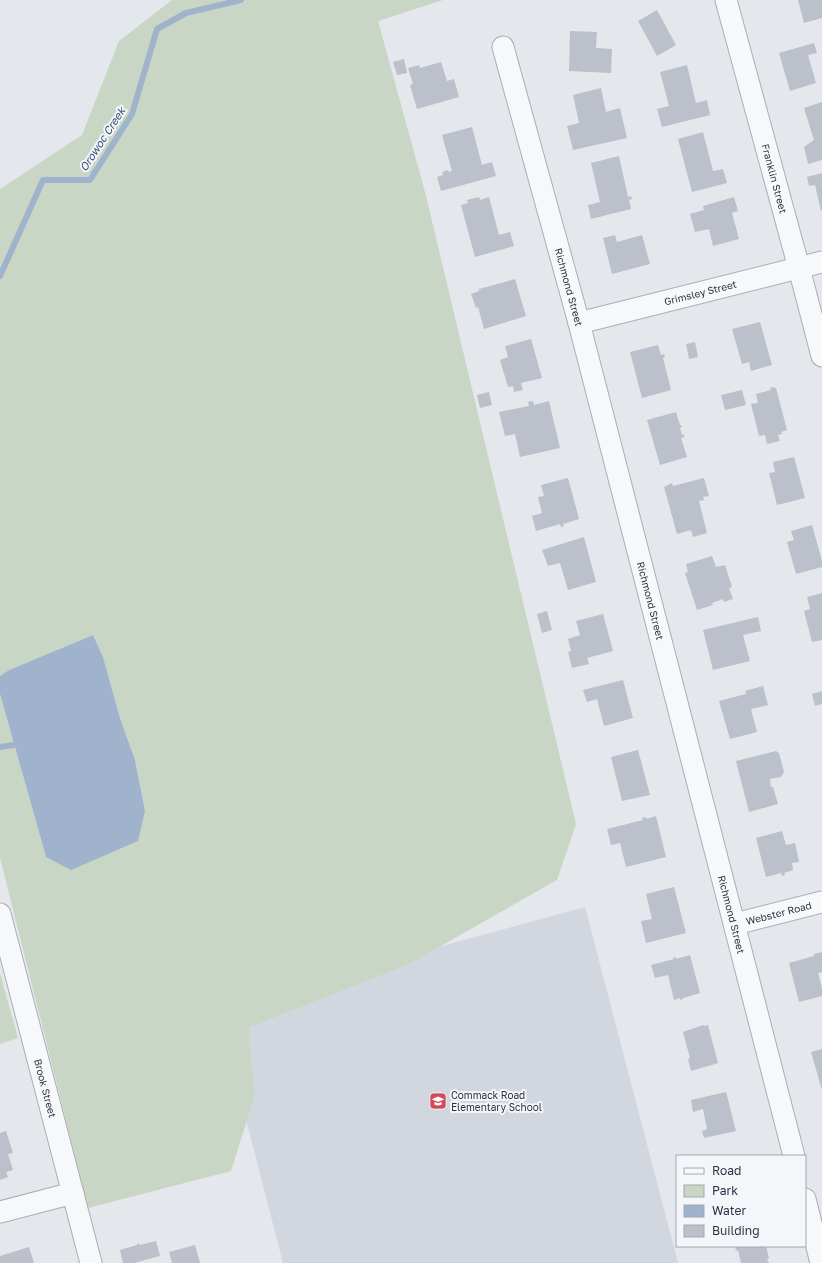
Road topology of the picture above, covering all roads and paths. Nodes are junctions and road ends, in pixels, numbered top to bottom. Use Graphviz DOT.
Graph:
graph roads {
  1 [pos="726,0"];
  2 [pos="503,47"];
  3 [pos="822,262"];
  4 [pos="799,268"];
  5 [pos="579,323"];
  6 [pos="822,356"];
  7 [pos="822,902"];
  8 [pos="0,914"];
  9 [pos="735,924"];
  10 [pos="794,1155"];
  11 [pos="73,1193"];
  12 [pos="806,1204"];
  13 [pos="0,1212"];
  14 [pos="91,1263"];
  15 [pos="821,1263"];
  1 -- 4 [label="street, Franklin Street"];
  2 -- 5 [label="street, Richmond Street"];
  3 -- 4 [label="street, Grimsley Street"];
  4 -- 5 [label="street, Grimsley Street"];
  4 -- 6 [label="street, Franklin Street"];
  5 -- 9 [label="street, Richmond Street"];
  7 -- 9 [label="street, Webster Road"];
  8 -- 11 [label="street, Brook Street"];
  9 -- 10 [label="street, Richmond Street"];
  11 -- 13 [label="street"];
  11 -- 14 [label="street, Brook Street"];
  12 -- 15 [label="street"];
}
